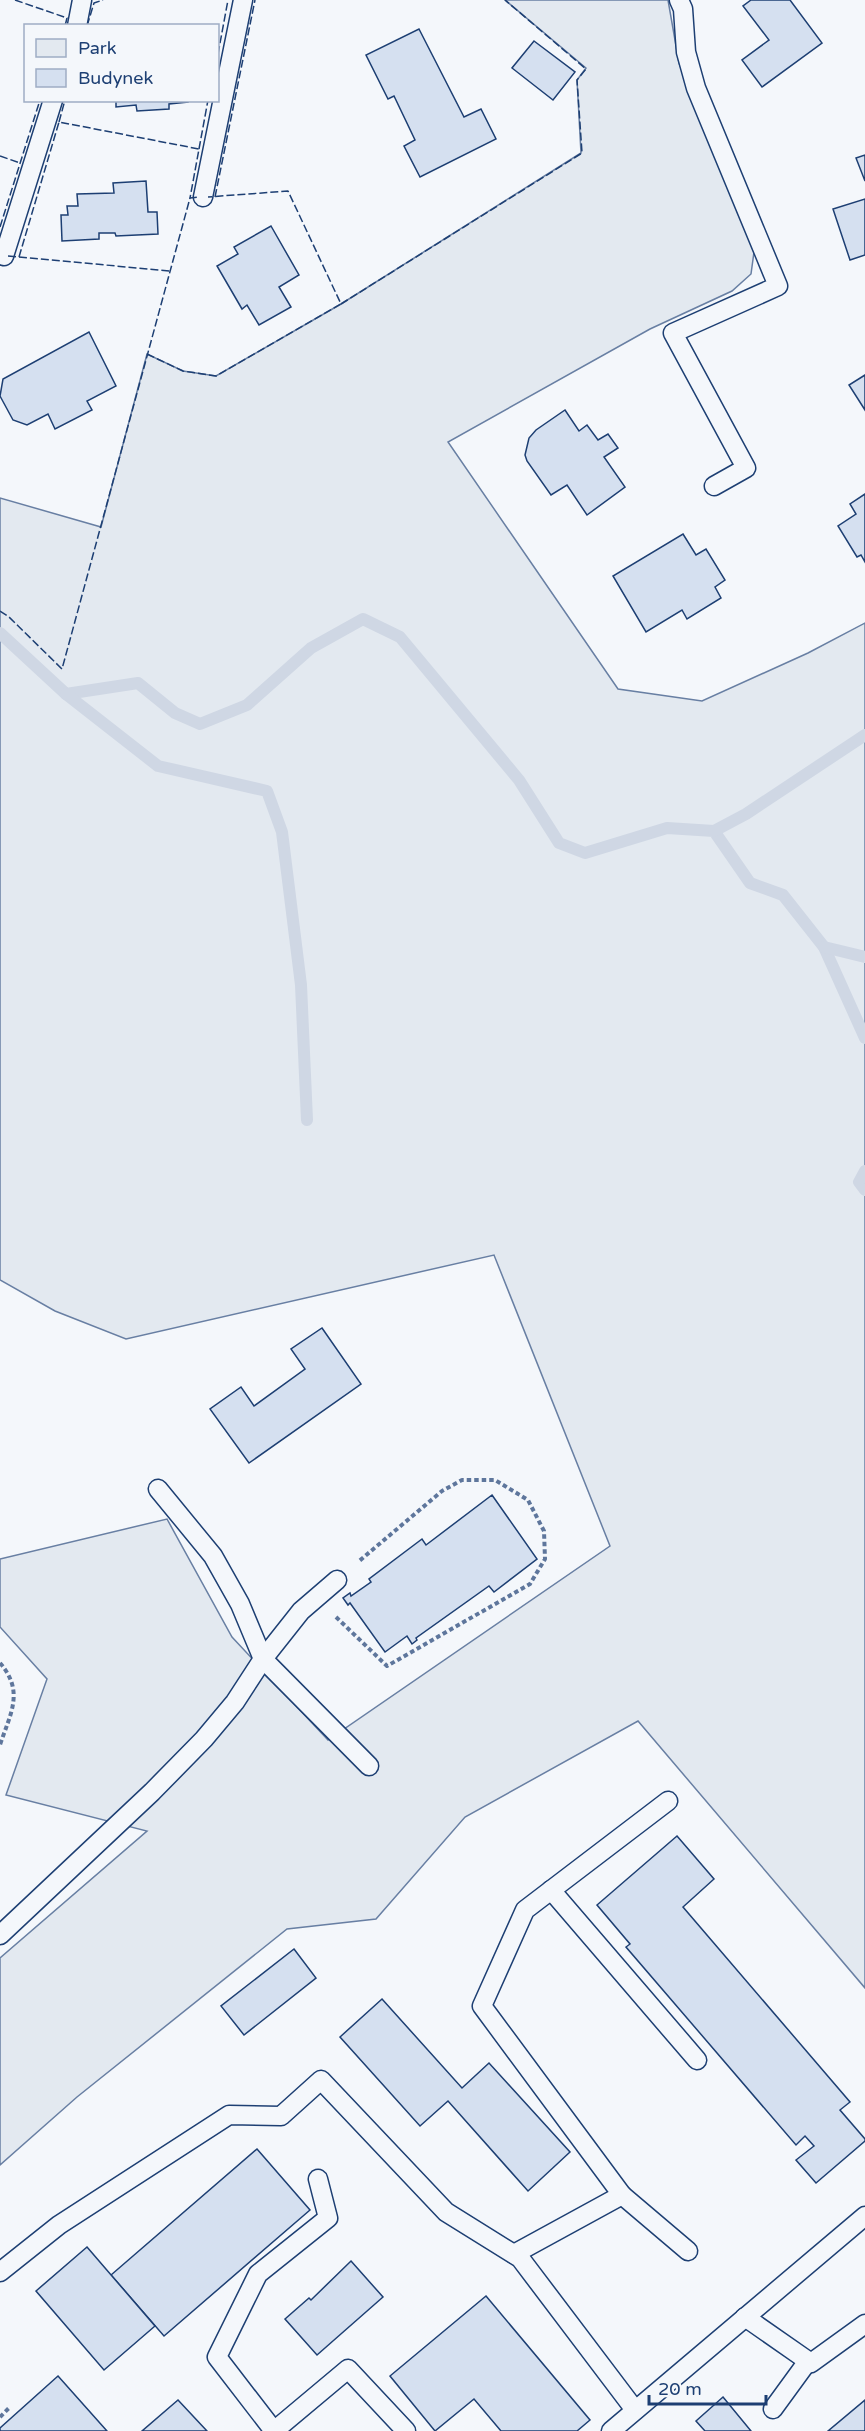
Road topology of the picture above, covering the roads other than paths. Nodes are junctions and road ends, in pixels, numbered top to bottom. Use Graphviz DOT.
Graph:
graph roads {
  1 [pos="82,0"];
  2 [pos="243,0"];
  3 [pos="679,0"];
  4 [pos="77,24"];
  5 [pos="52,102"];
  6 [pos="203,197"];
  7 [pos="4,256"];
  8 [pos="714,486"];
  9 [pos="158,1489"];
  10 [pos="337,1580"];
  11 [pos="263,1659"];
  12 [pos="369,1766"];
  13 [pos="668,1801"];
  14 [pos="551,1890"];
  15 [pos="0,1935"];
  16 [pos="697,2060"];
  17 [pos="318,2179"];
  18 [pos="622,2195"];
  19 [pos="865,2216"];
  20 [pos="688,2251"];
  21 [pos="514,2254"];
  22 [pos="0,2272"];
  23 [pos="745,2317"];
  24 [pos="865,2324"];
  25 [pos="808,2361"];
  26 [pos="773,2409"];
  27 [pos="635,2410"];
  28 [pos="274,2431"];
  29 [pos="406,2431"];
  30 [pos="611,2431"];
  1 -- 4 [label="lane"];
  2 -- 6 [label="lane"];
  3 -- 8 [label="lane"];
  5 -- 7 [label="lane"];
  9 -- 11 [label="lane"];
  10 -- 11 [label="lane"];
  11 -- 12 [label="lane"];
  11 -- 15 [label="lane"];
  13 -- 14 [label="lane"];
  14 -- 16 [label="lane"];
  14 -- 18 [label="lane"];
  17 -- 28 [label="lane"];
  18 -- 20 [label="lane"];
  18 -- 21 [label="lane"];
  19 -- 23 [label="lane"];
  21 -- 22 [label="lane"];
  21 -- 27 [label="lane"];
  23 -- 25 [label="lane"];
  23 -- 27 [label="lane"];
  24 -- 25 [label="lane"];
  25 -- 26 [label="lane"];
  27 -- 30 [label="lane"];
  28 -- 29 [label="lane"];
}
